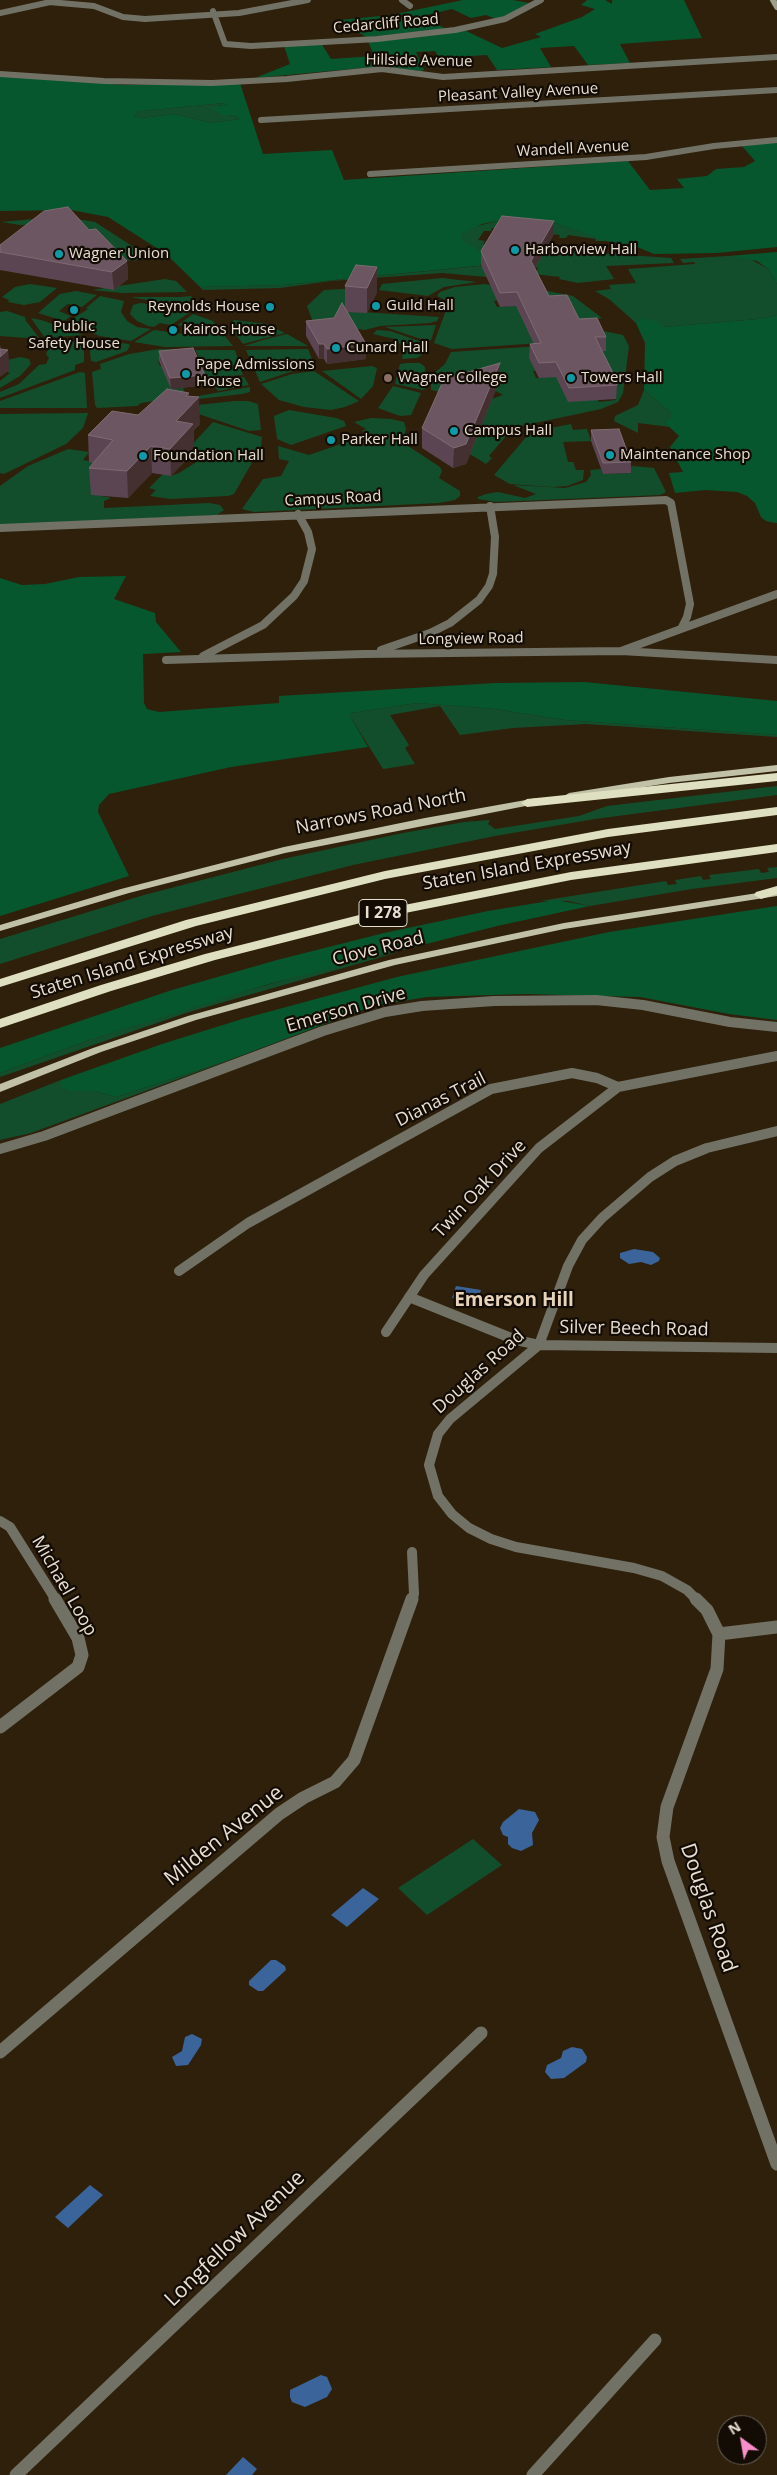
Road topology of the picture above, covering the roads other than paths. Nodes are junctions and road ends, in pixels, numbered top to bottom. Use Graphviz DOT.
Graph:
graph roads {
  1 [pos="57,0"];
  2 [pos="289,0"];
  3 [pos="308,0"];
  4 [pos="402,0"];
  5 [pos="541,0"];
  6 [pos="773,0"];
  7 [pos="49,2"];
  8 [pos="410,6"];
  9 [pos="777,7"];
  10 [pos="263,8"];
  11 [pos="108,9"];
  12 [pos="0,13"];
  13 [pos="214,13"];
  14 [pos="777,57"];
  15 [pos="0,74"];
  16 [pos="777,90"];
  17 [pos="261,120"];
  18 [pos="777,140"];
  19 [pos="370,174"];
  20 [pos="490,506"];
  21 [pos="298,514"];
  22 [pos="0,528"];
  23 [pos="777,594"];
  24 [pos="681,629"];
  25 [pos="621,651"];
  26 [pos="364,654"];
  27 [pos="195,659"];
  28 [pos="166,660"];
  29 [pos="777,660"];
  30 [pos="777,768"];
  31 [pos="777,777"];
  32 [pos="527,803"];
  33 [pos="777,811"];
  34 [pos="777,848"];
  35 [pos="777,892"];
  36 [pos="761,895"];
  37 [pos="0,928"];
  38 [pos="0,983"];
  39 [pos="0,1024"];
  40 [pos="777,1027"];
  41 [pos="777,1056"];
  42 [pos="618,1087"];
  43 [pos="0,1088"];
  44 [pos="777,1131"];
  45 [pos="0,1149"];
  46 [pos="179,1271"];
  47 [pos="409,1297"];
  48 [pos="386,1332"];
  49 [pos="539,1345"];
  50 [pos="777,1348"];
  51 [pos="0,1521"];
  52 [pos="412,1552"];
  53 [pos="777,1627"];
  54 [pos="719,1634"];
  55 [pos="0,1727"];
  56 [pos="482,2033"];
  57 [pos="0,2052"];
  58 [pos="777,2164"];
  59 [pos="655,2340"];
  60 [pos="16,2475"];
  61 [pos="534,2475"];
  1 -- 7 [label="street"];
  2 -- 10 [label="street"];
  3 -- 10 [label="street"];
  4 -- 8 [label="street"];
  5 -- 13 [label="street, Cedarcliff Road"];
  6 -- 9 [label="main road"];
  7 -- 11 [label="street"];
  7 -- 12 [label="street"];
  10 -- 13 [label="street"];
  11 -- 13 [label="street"];
  11 -- 13 [label="street"];
  14 -- 15 [label="street, Hillside Avenue"];
  16 -- 17 [label="street, Pleasant Valley Avenue"];
  18 -- 19 [label="street, Wandell Avenue"];
  20 -- 21 [label="street, Campus Road"];
  20 -- 24 [label="street, Campus Road"];
  20 -- 26 [label="street"];
  21 -- 22 [label="street, Campus Road"];
  21 -- 27 [label="street"];
  23 -- 24 [label="street"];
  24 -- 25 [label="street"];
  25 -- 26 [label="street, Longview Road"];
  25 -- 29 [label="street, Longview Road"];
  26 -- 27 [label="street, Longview Road"];
  27 -- 28 [label="street, Longview Road"];
  30 -- 32 [label="main road, Narrows Road North"];
  31 -- 32 [label="highway"];
  32 -- 37 [label="main road, Narrows Road North"];
  33 -- 38 [label="highway, Staten Island Expressway / I 278"];
  34 -- 39 [label="highway, Staten Island Expressway / I 278"];
  35 -- 36 [label="highway"];
  36 -- 43 [label="main road, Clove Road"];
  40 -- 45 [label="street, Emerson Drive"];
  41 -- 42 [label="street"];
  42 -- 46 [label="street, Dianas Trail"];
  42 -- 47 [label="street, Twin Oak Drive"];
  44 -- 49 [label="street, Douglas Road"];
  47 -- 48 [label="street, Twin Oak Drive"];
  47 -- 49 [label="street, Silver Beech Road"];
  49 -- 50 [label="street, Silver Beech Road"];
  49 -- 54 [label="street, Douglas Road"];
  51 -- 55 [label="street, Michael Loop"];
  52 -- 57 [label="street, Milden Avenue"];
  53 -- 54 [label="street"];
  54 -- 58 [label="street, Douglas Road"];
  56 -- 60 [label="street, Longfellow Avenue"];
  59 -- 61 [label="street"];
}
